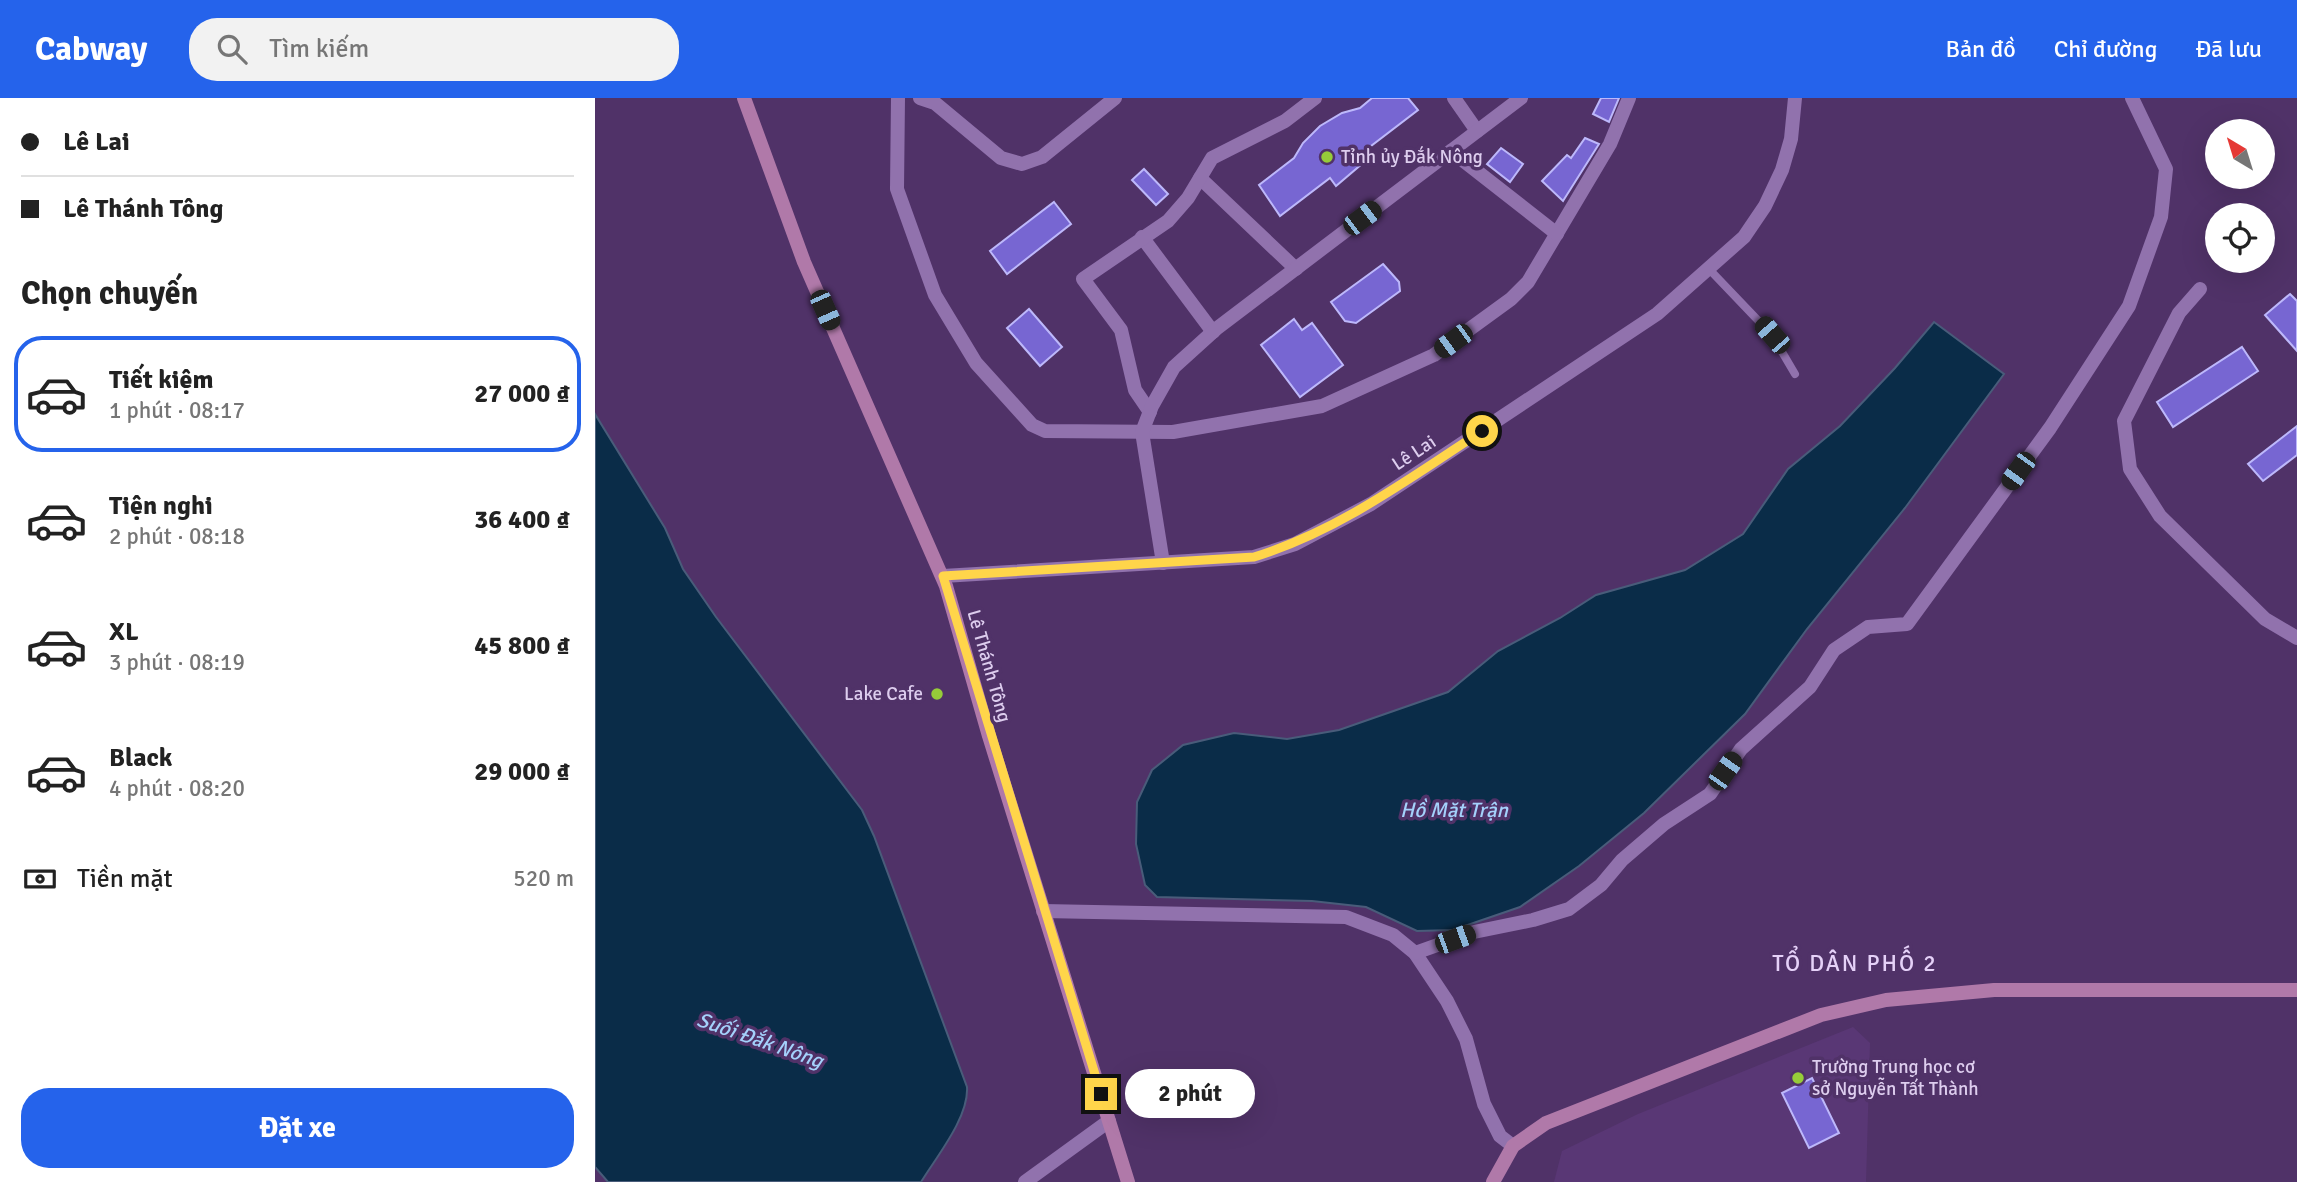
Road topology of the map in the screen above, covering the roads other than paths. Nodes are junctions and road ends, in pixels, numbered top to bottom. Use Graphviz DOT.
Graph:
graph roads {
  1 [pos="744,98"];
  2 [pos="898,98"];
  3 [pos="920,98"];
  4 [pos="1115,98"];
  5 [pos="1315,98"];
  6 [pos="1454,98"];
  7 [pos="1521,98"];
  8 [pos="1629,98"];
  9 [pos="1795,98"];
  10 [pos="2132,98"];
  11 [pos="1477,131"];
  12 [pos="1451,151"];
  13 [pos="1200,178"];
  14 [pos="1557,234"];
  15 [pos="1142,237"];
  16 [pos="1708,268"];
  17 [pos="1296,269"];
  18 [pos="2200,289"];
  19 [pos="1213,332"];
  20 [pos="1795,374"];
  21 [pos="1150,412"];
  22 [pos="1142,432"];
  23 [pos="1163,563"];
  24 [pos="943,576"];
  25 [pos="2297,638"];
  26 [pos="1043,911"];
  27 [pos="1415,953"];
  28 [pos="2297,990"];
  29 [pos="1109,1121"];
  30 [pos="1513,1146"];
  31 [pos="1025,1182"];
  32 [pos="1128,1182"];
  33 [pos="1493,1182"];
  1 -- 24 [label="street, Lê Thánh Tông"];
  2 -- 22 [label="street"];
  3 -- 4 [label="street"];
  5 -- 13 [label="street"];
  6 -- 11 [label="street"];
  7 -- 11 [label="street"];
  8 -- 14 [label="street"];
  9 -- 16 [label="street, Lê Lai"];
  10 -- 27 [label="street"];
  11 -- 12 [label="street"];
  12 -- 14 [label="street"];
  12 -- 17 [label="street"];
  13 -- 15 [label="street"];
  13 -- 17 [label="street"];
  14 -- 22 [label="street"];
  15 -- 19 [label="street"];
  15 -- 21 [label="street"];
  16 -- 20 [label="lane"];
  16 -- 23 [label="street, Lê Lai"];
  17 -- 19 [label="street"];
  18 -- 25 [label="street"];
  19 -- 21 [label="street"];
  21 -- 22 [label="street"];
  22 -- 23 [label="street"];
  23 -- 24 [label="street, Lê Lai"];
  24 -- 26 [label="street, Lê Thánh Tông"];
  26 -- 27 [label="street"];
  26 -- 29 [label="street, Lê Thánh Tông"];
  27 -- 30 [label="street"];
  28 -- 30 [label="street"];
  29 -- 31 [label="street"];
  29 -- 32 [label="street, Lê Thánh Tông"];
  30 -- 33 [label="street"];
}
